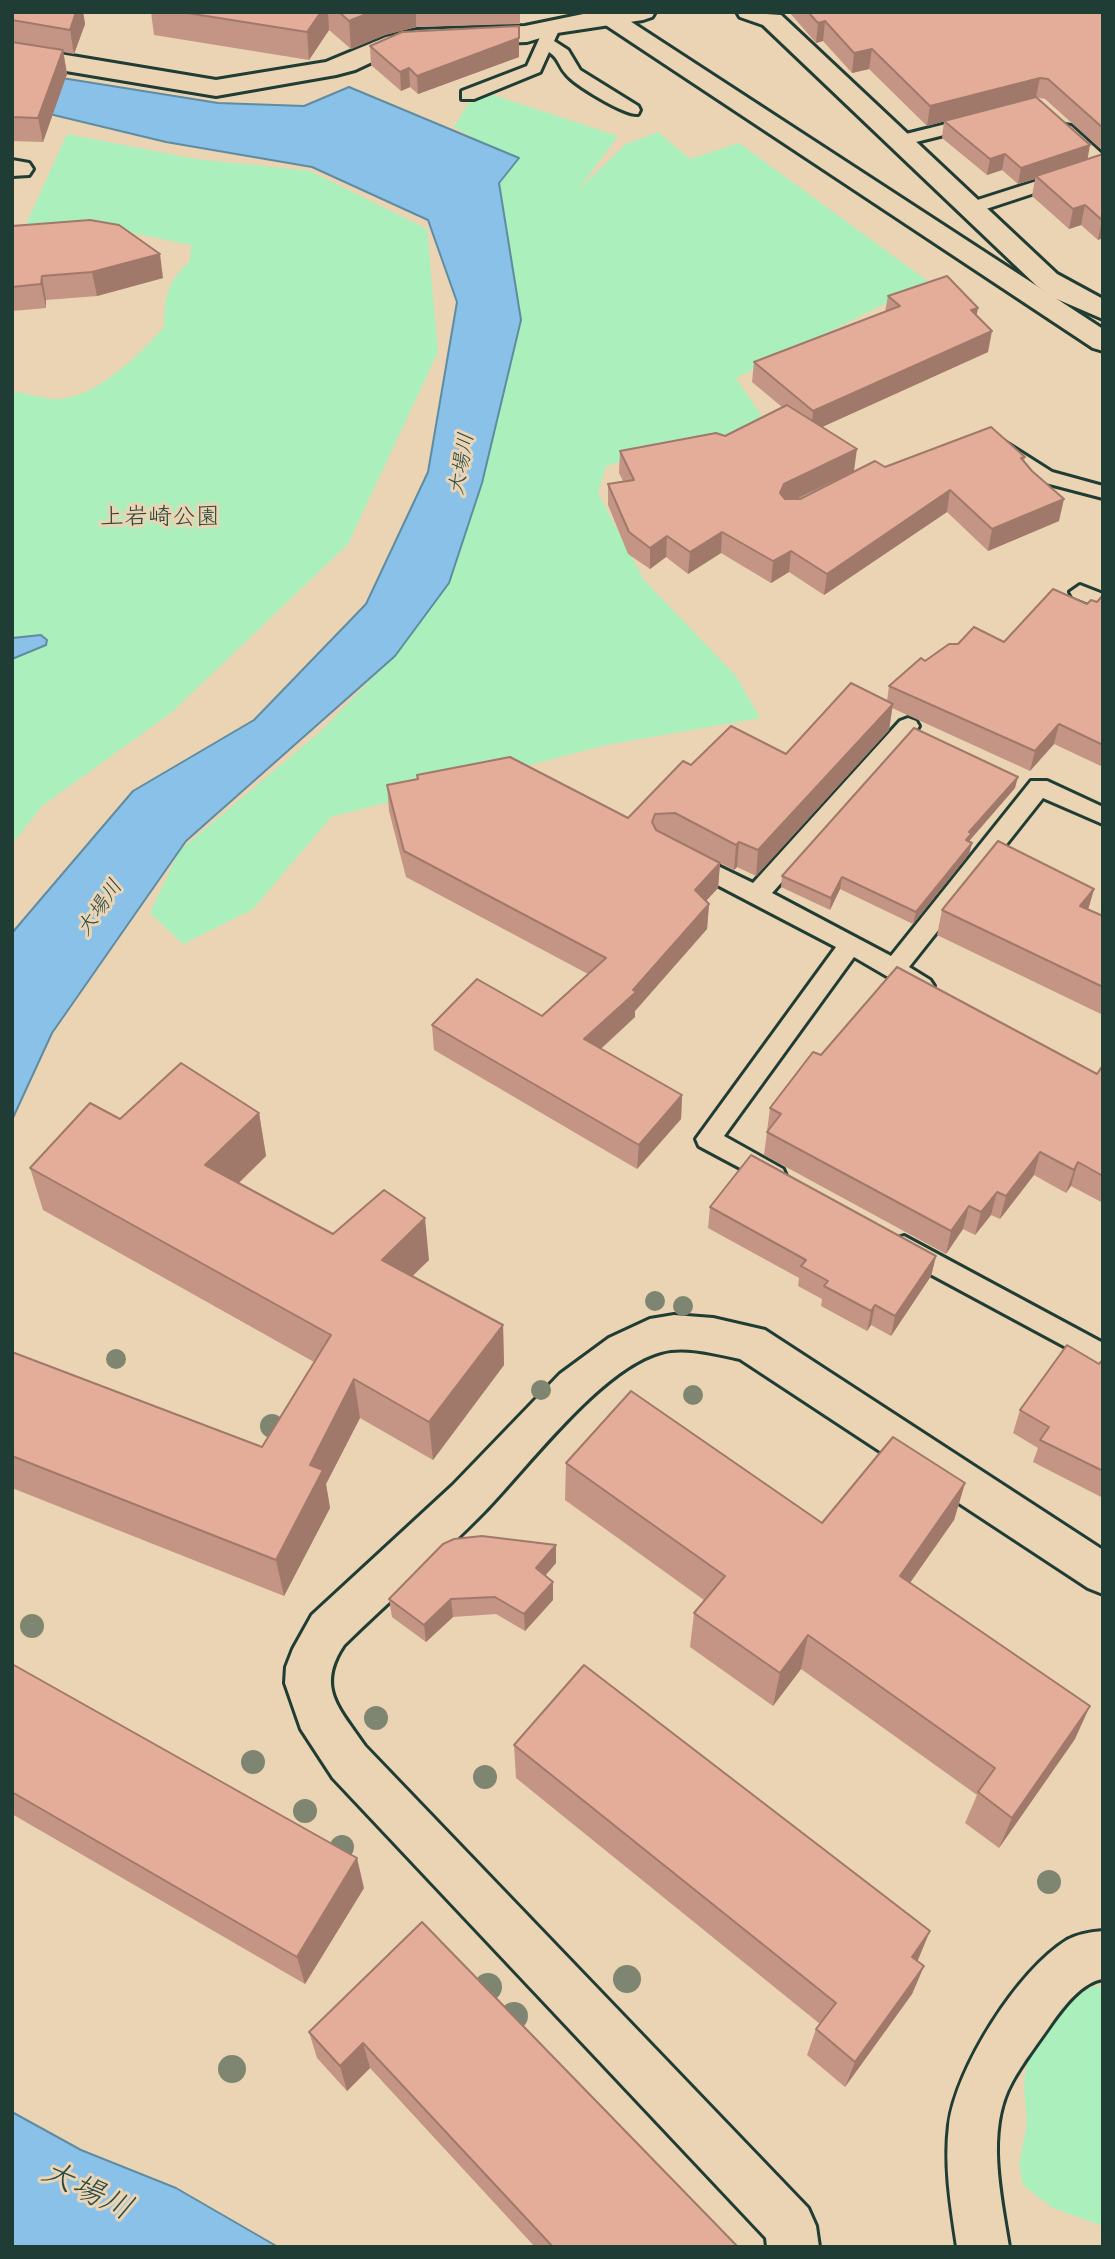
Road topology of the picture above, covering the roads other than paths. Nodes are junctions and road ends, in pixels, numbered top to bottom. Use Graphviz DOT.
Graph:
graph roads {
  1 [pos="643,12"];
  2 [pos="750,12"];
  3 [pos="603,15"];
  4 [pos="550,35"];
  5 [pos="12,54"];
  6 [pos="468,95"];
  7 [pos="632,110"];
  8 [pos="987,118"];
  9 [pos="1055,122"];
  10 [pos="900,141"];
  11 [pos="1093,168"];
  12 [pos="971,208"];
  13 [pos="1102,310"];
  14 [pos="1103,342"];
  15 [pos="986,436"];
  16 [pos="1103,492"];
  17 [pos="1080,592"];
  18 [pos="1103,602"];
  19 [pos="887,716"];
  20 [pos="908,726"];
  21 [pos="932,737"];
  22 [pos="1015,776"];
  23 [pos="1039,786"];
  24 [pos="1103,816"];
  25 [pos="664,847"];
  26 [pos="756,895"];
  27 [pos="851,944"];
  28 [pos="892,971"];
  29 [pos="942,996"];
  30 [pos="792,1185"];
  31 [pos="887,1238"];
  32 [pos="1103,1356"];
  33 [pos="1103,1574"];
  34 [pos="1103,1955"];
  35 [pos="793,2247"];
  36 [pos="983,2247"];
  1 -- 3 [label="street"];
  2 -- 10 [label="street"];
  3 -- 4 [label="street"];
  3 -- 14 [label="street"];
  4 -- 5 [label="street"];
  4 -- 6 [label="lane"];
  4 -- 7 [label="lane"];
  8 -- 10 [label="lane"];
  9 -- 11 [label="lane"];
  10 -- 12 [label="street"];
  11 -- 12 [label="lane"];
  12 -- 13 [label="street"];
  15 -- 16 [label="lane"];
  17 -- 18 [label="lane"];
  19 -- 20 [label="lane"];
  20 -- 21 [label="lane"];
  20 -- 26 [label="lane"];
  22 -- 23 [label="lane"];
  23 -- 24 [label="lane"];
  23 -- 28 [label="lane"];
  25 -- 26 [label="lane"];
  26 -- 27 [label="lane"];
  27 -- 28 [label="lane"];
  27 -- 30 [label="lane"];
  28 -- 29 [label="lane"];
  31 -- 32 [label="lane"];
  33 -- 35 [label="street"];
  34 -- 36 [label="street"];
}
